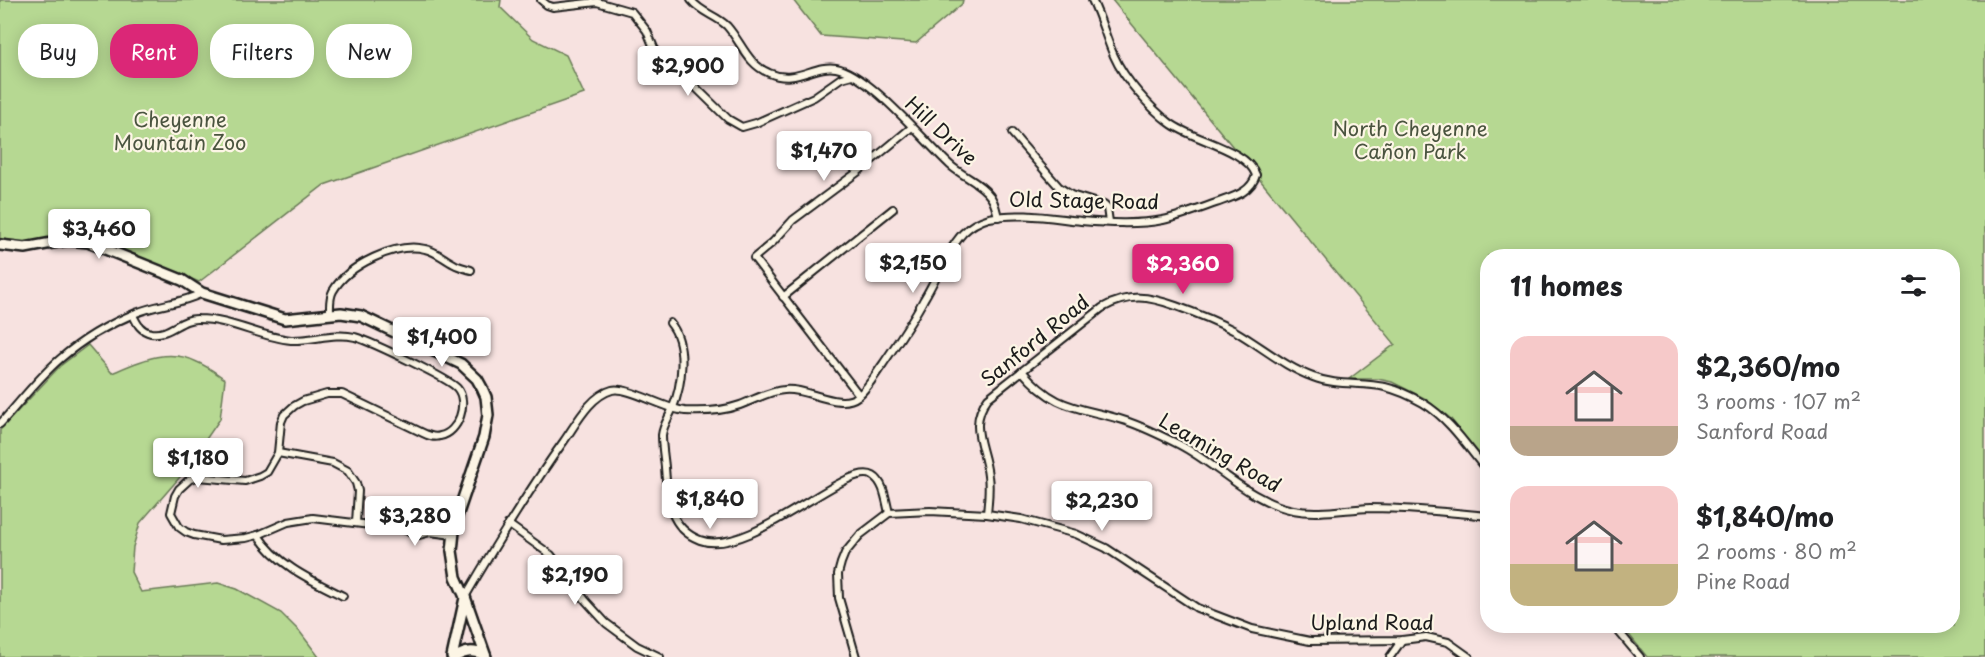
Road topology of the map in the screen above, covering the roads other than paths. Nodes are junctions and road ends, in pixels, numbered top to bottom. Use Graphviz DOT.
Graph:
graph roads {
  1 [pos="541,0"];
  2 [pos="691,0"];
  3 [pos="1092,0"];
  4 [pos="853,75"];
  5 [pos="912,127"];
  6 [pos="1012,133"];
  7 [pos="892,208"];
  8 [pos="998,217"];
  9 [pos="1109,222"];
  10 [pos="0,245"];
  11 [pos="471,270"];
  12 [pos="202,293"];
  13 [pos="783,297"];
  14 [pos="330,314"];
  15 [pos="133,315"];
  16 [pos="670,323"];
  17 [pos="1022,371"];
  18 [pos="859,395"];
  19 [pos="672,409"];
  20 [pos="0,424"];
  21 [pos="278,453"];
  22 [pos="1480,462"];
  23 [pos="889,513"];
  24 [pos="987,514"];
  25 [pos="1480,515"];
  26 [pos="356,523"];
  27 [pos="508,524"];
  28 [pos="258,535"];
  29 [pos="453,535"];
  30 [pos="344,596"];
  31 [pos="465,597"];
  32 [pos="1620,633"];
  33 [pos="1402,640"];
  34 [pos="485,656"];
  35 [pos="453,657"];
  36 [pos="660,657"];
  37 [pos="856,657"];
  38 [pos="1390,657"];
  39 [pos="1469,657"];
  40 [pos="1640,657"];
  1 -- 4 [label="street"];
  2 -- 4 [label="street"];
  3 -- 9 [label="street, Old Stage Road"];
  4 -- 5 [label="street, Hill Drive"];
  5 -- 8 [label="street, Hill Drive"];
  5 -- 13 [label="street"];
  6 -- 9 [label="street"];
  7 -- 13 [label="street"];
  8 -- 9 [label="street, Old Stage Road"];
  8 -- 18 [label="street, Old Stage Road"];
  10 -- 12 [label="street"];
  11 -- 14 [label="street"];
  12 -- 14 [label="street"];
  12 -- 15 [label="street"];
  13 -- 18 [label="street"];
  14 -- 29 [label="street"];
  15 -- 20 [label="street"];
  15 -- 21 [label="street"];
  16 -- 19 [label="street"];
  17 -- 22 [label="street, Sanford Road"];
  17 -- 24 [label="street, Sanford Road"];
  17 -- 25 [label="street, Leaming Road"];
  18 -- 19 [label="street"];
  19 -- 23 [label="street"];
  19 -- 27 [label="street"];
  21 -- 26 [label="street"];
  21 -- 28 [label="street"];
  23 -- 24 [label="street, Upland Road"];
  23 -- 37 [label="street"];
  24 -- 33 [label="street, Upland Road"];
  26 -- 28 [label="street"];
  26 -- 29 [label="street"];
  27 -- 31 [label="street"];
  27 -- 36 [label="street"];
  28 -- 30 [label="street"];
  29 -- 31 [label="street"];
  31 -- 34 [label="street"];
  31 -- 35 [label="street"];
  32 -- 40 [label="street"];
  33 -- 38 [label="street"];
  33 -- 39 [label="street, Upland Road"];
  34 -- 35 [label="street"];
}
